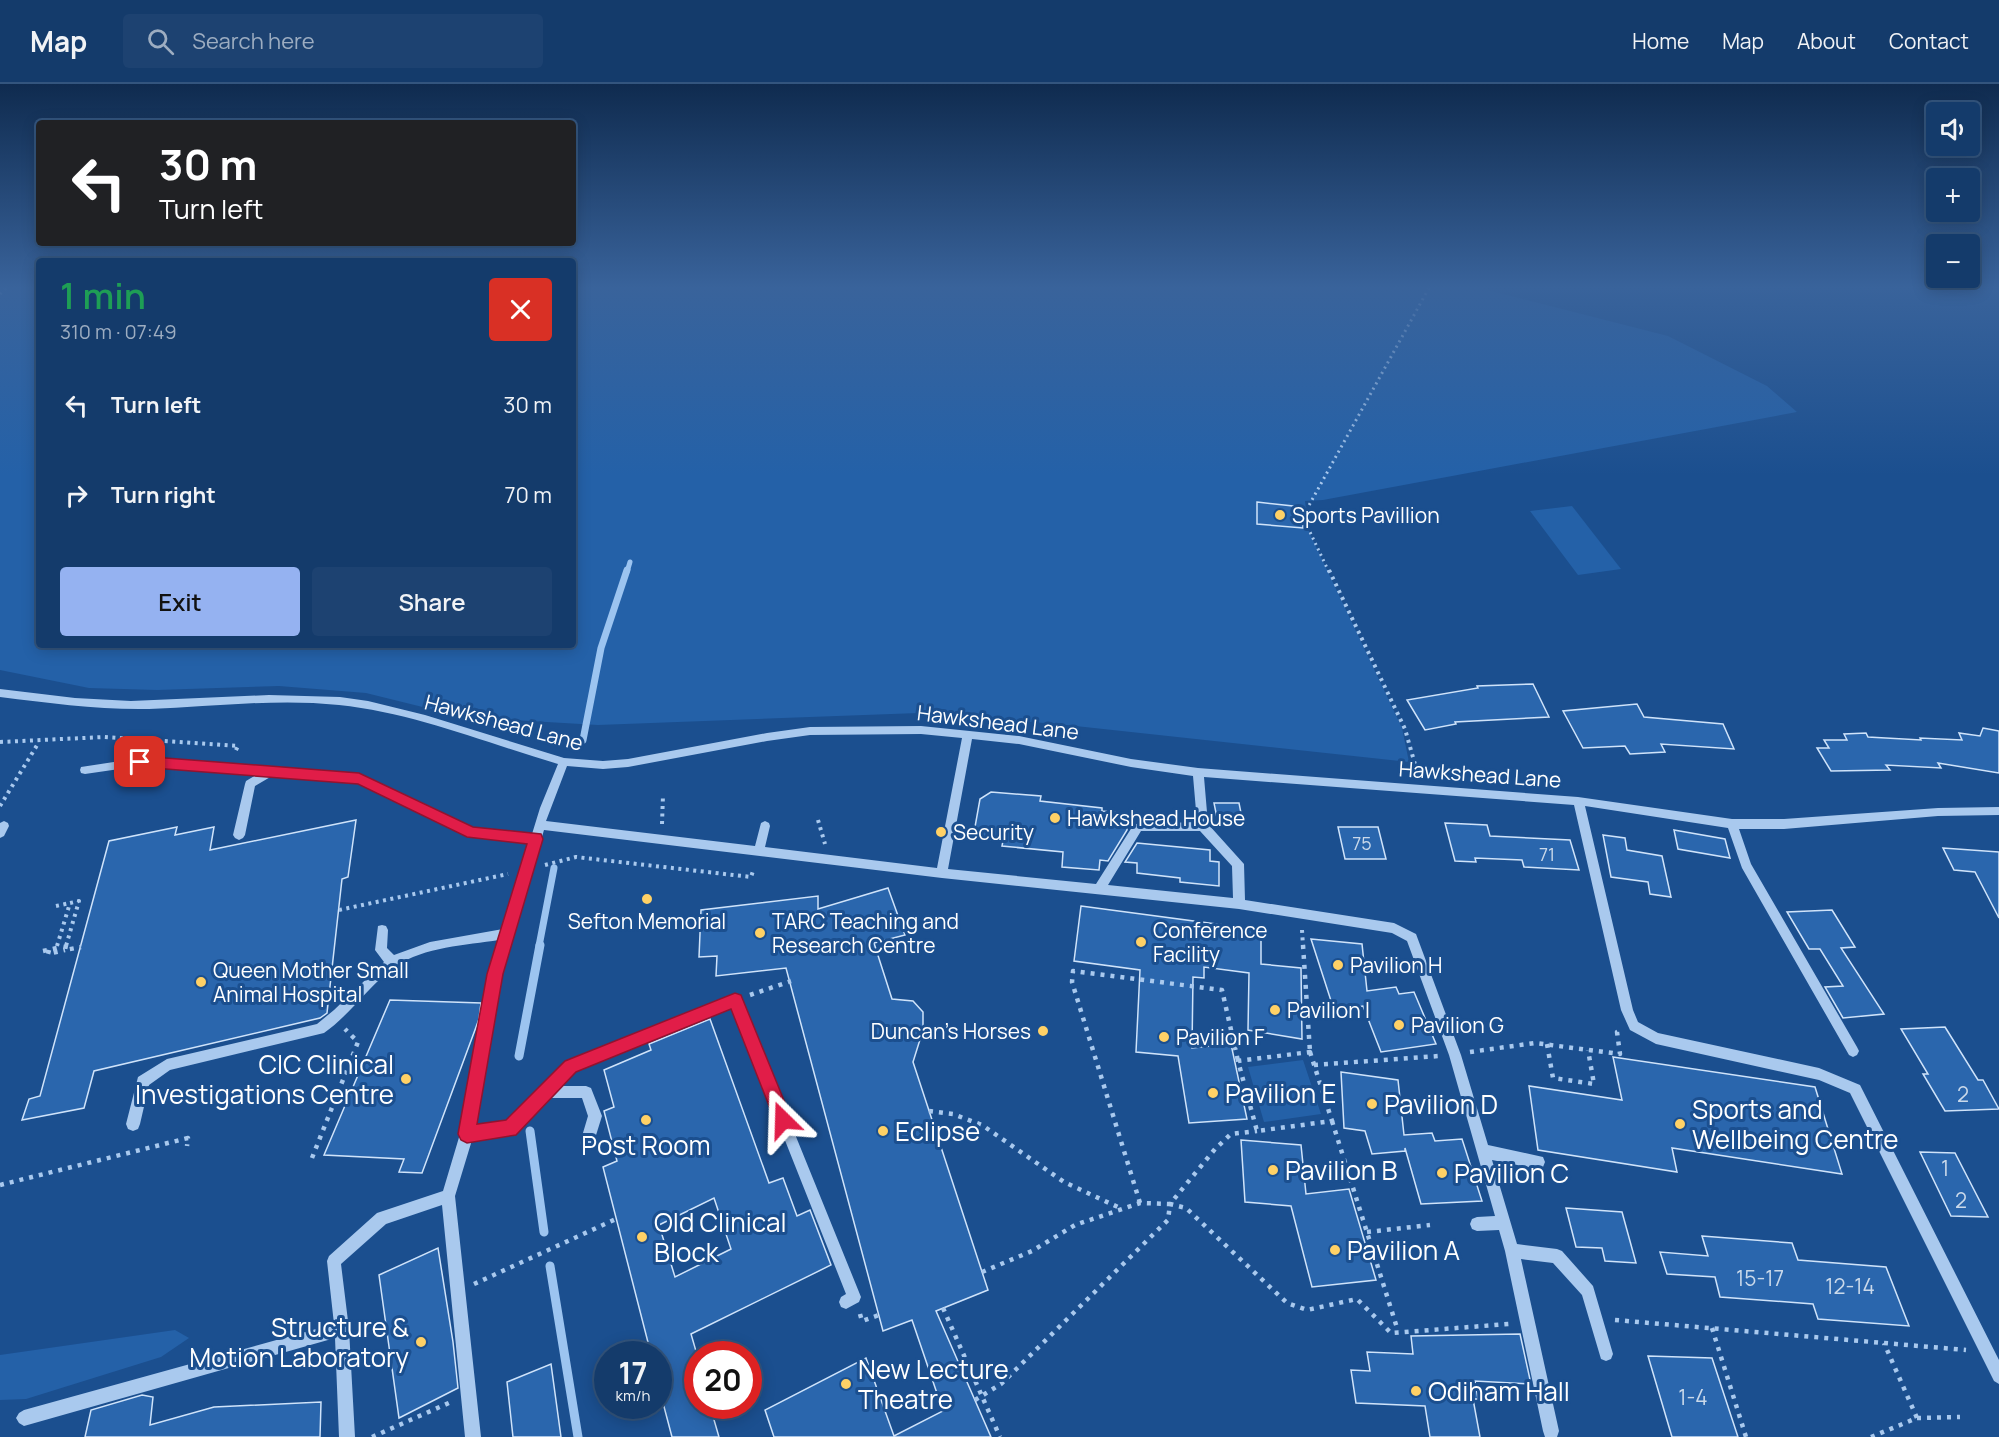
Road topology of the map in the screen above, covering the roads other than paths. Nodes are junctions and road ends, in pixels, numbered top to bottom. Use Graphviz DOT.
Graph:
graph roads {
  1 [pos="0,693"];
  2 [pos="968,734"];
  3 [pos="564,762"];
  4 [pos="85,770"];
  5 [pos="272,771"];
  6 [pos="1198,772"];
  7 [pos="1578,801"];
  8 [pos="1999,811"];
  9 [pos="1732,824"];
  10 [pos="765,826"];
  11 [pos="1203,826"];
  12 [pos="538,832"];
  13 [pos="238,835"];
  14 [pos="759,851"];
  15 [pos="942,873"];
  16 [pos="1099,889"];
  17 [pos="1239,904"];
  18 [pos="382,930"];
  19 [pos="507,934"];
  20 [pos="392,962"];
  21 [pos="1853,1051"];
  22 [pos="547,1092"];
  23 [pos="133,1124"];
  24 [pos="467,1134"];
  25 [pos="587,1143"];
  26 [pos="1483,1151"];
  27 [pos="1538,1162"];
  28 [pos="448,1196"];
  29 [pos="1504,1223"];
  30 [pos="1477,1224"];
  31 [pos="1512,1251"];
  32 [pos="846,1302"];
  33 [pos="342,1329"];
  34 [pos="1606,1354"];
  35 [pos="1999,1376"];
  36 [pos="24,1418"];
  37 [pos="1551,1431"];
  38 [pos="347,1437"];
  39 [pos="473,1437"];
  1 -- 3 [label="street, Hawkshead Lane"];
  2 -- 3 [label="street, Hawkshead Lane"];
  2 -- 6 [label="street, Hawkshead Lane"];
  2 -- 15 [label="street"];
  3 -- 12 [label="street"];
  4 -- 5 [label="street"];
  5 -- 12 [label="street"];
  5 -- 13 [label="street"];
  6 -- 7 [label="street, Hawkshead Lane"];
  6 -- 11 [label="street"];
  7 -- 9 [label="street, Hawkshead Lane"];
  7 -- 35 [label="street"];
  8 -- 9 [label="street, Hawkshead Lane"];
  9 -- 21 [label="street"];
  10 -- 14 [label="street"];
  11 -- 16 [label="street"];
  11 -- 17 [label="street"];
  12 -- 14 [label="street"];
  12 -- 19 [label="street"];
  14 -- 15 [label="street"];
  15 -- 16 [label="street"];
  16 -- 17 [label="street"];
  17 -- 26 [label="street"];
  18 -- 20 [label="street"];
  19 -- 20 [label="street"];
  19 -- 24 [label="street"];
  20 -- 23 [label="street"];
  22 -- 24 [label="street"];
  22 -- 25 [label="street"];
  22 -- 32 [label="street"];
  24 -- 28 [label="street"];
  26 -- 27 [label="street"];
  26 -- 29 [label="street"];
  28 -- 33 [label="street"];
  28 -- 39 [label="street"];
  29 -- 30 [label="street"];
  29 -- 31 [label="street"];
  31 -- 34 [label="street"];
  31 -- 37 [label="street"];
  33 -- 36 [label="street"];
  33 -- 38 [label="street"];
}
